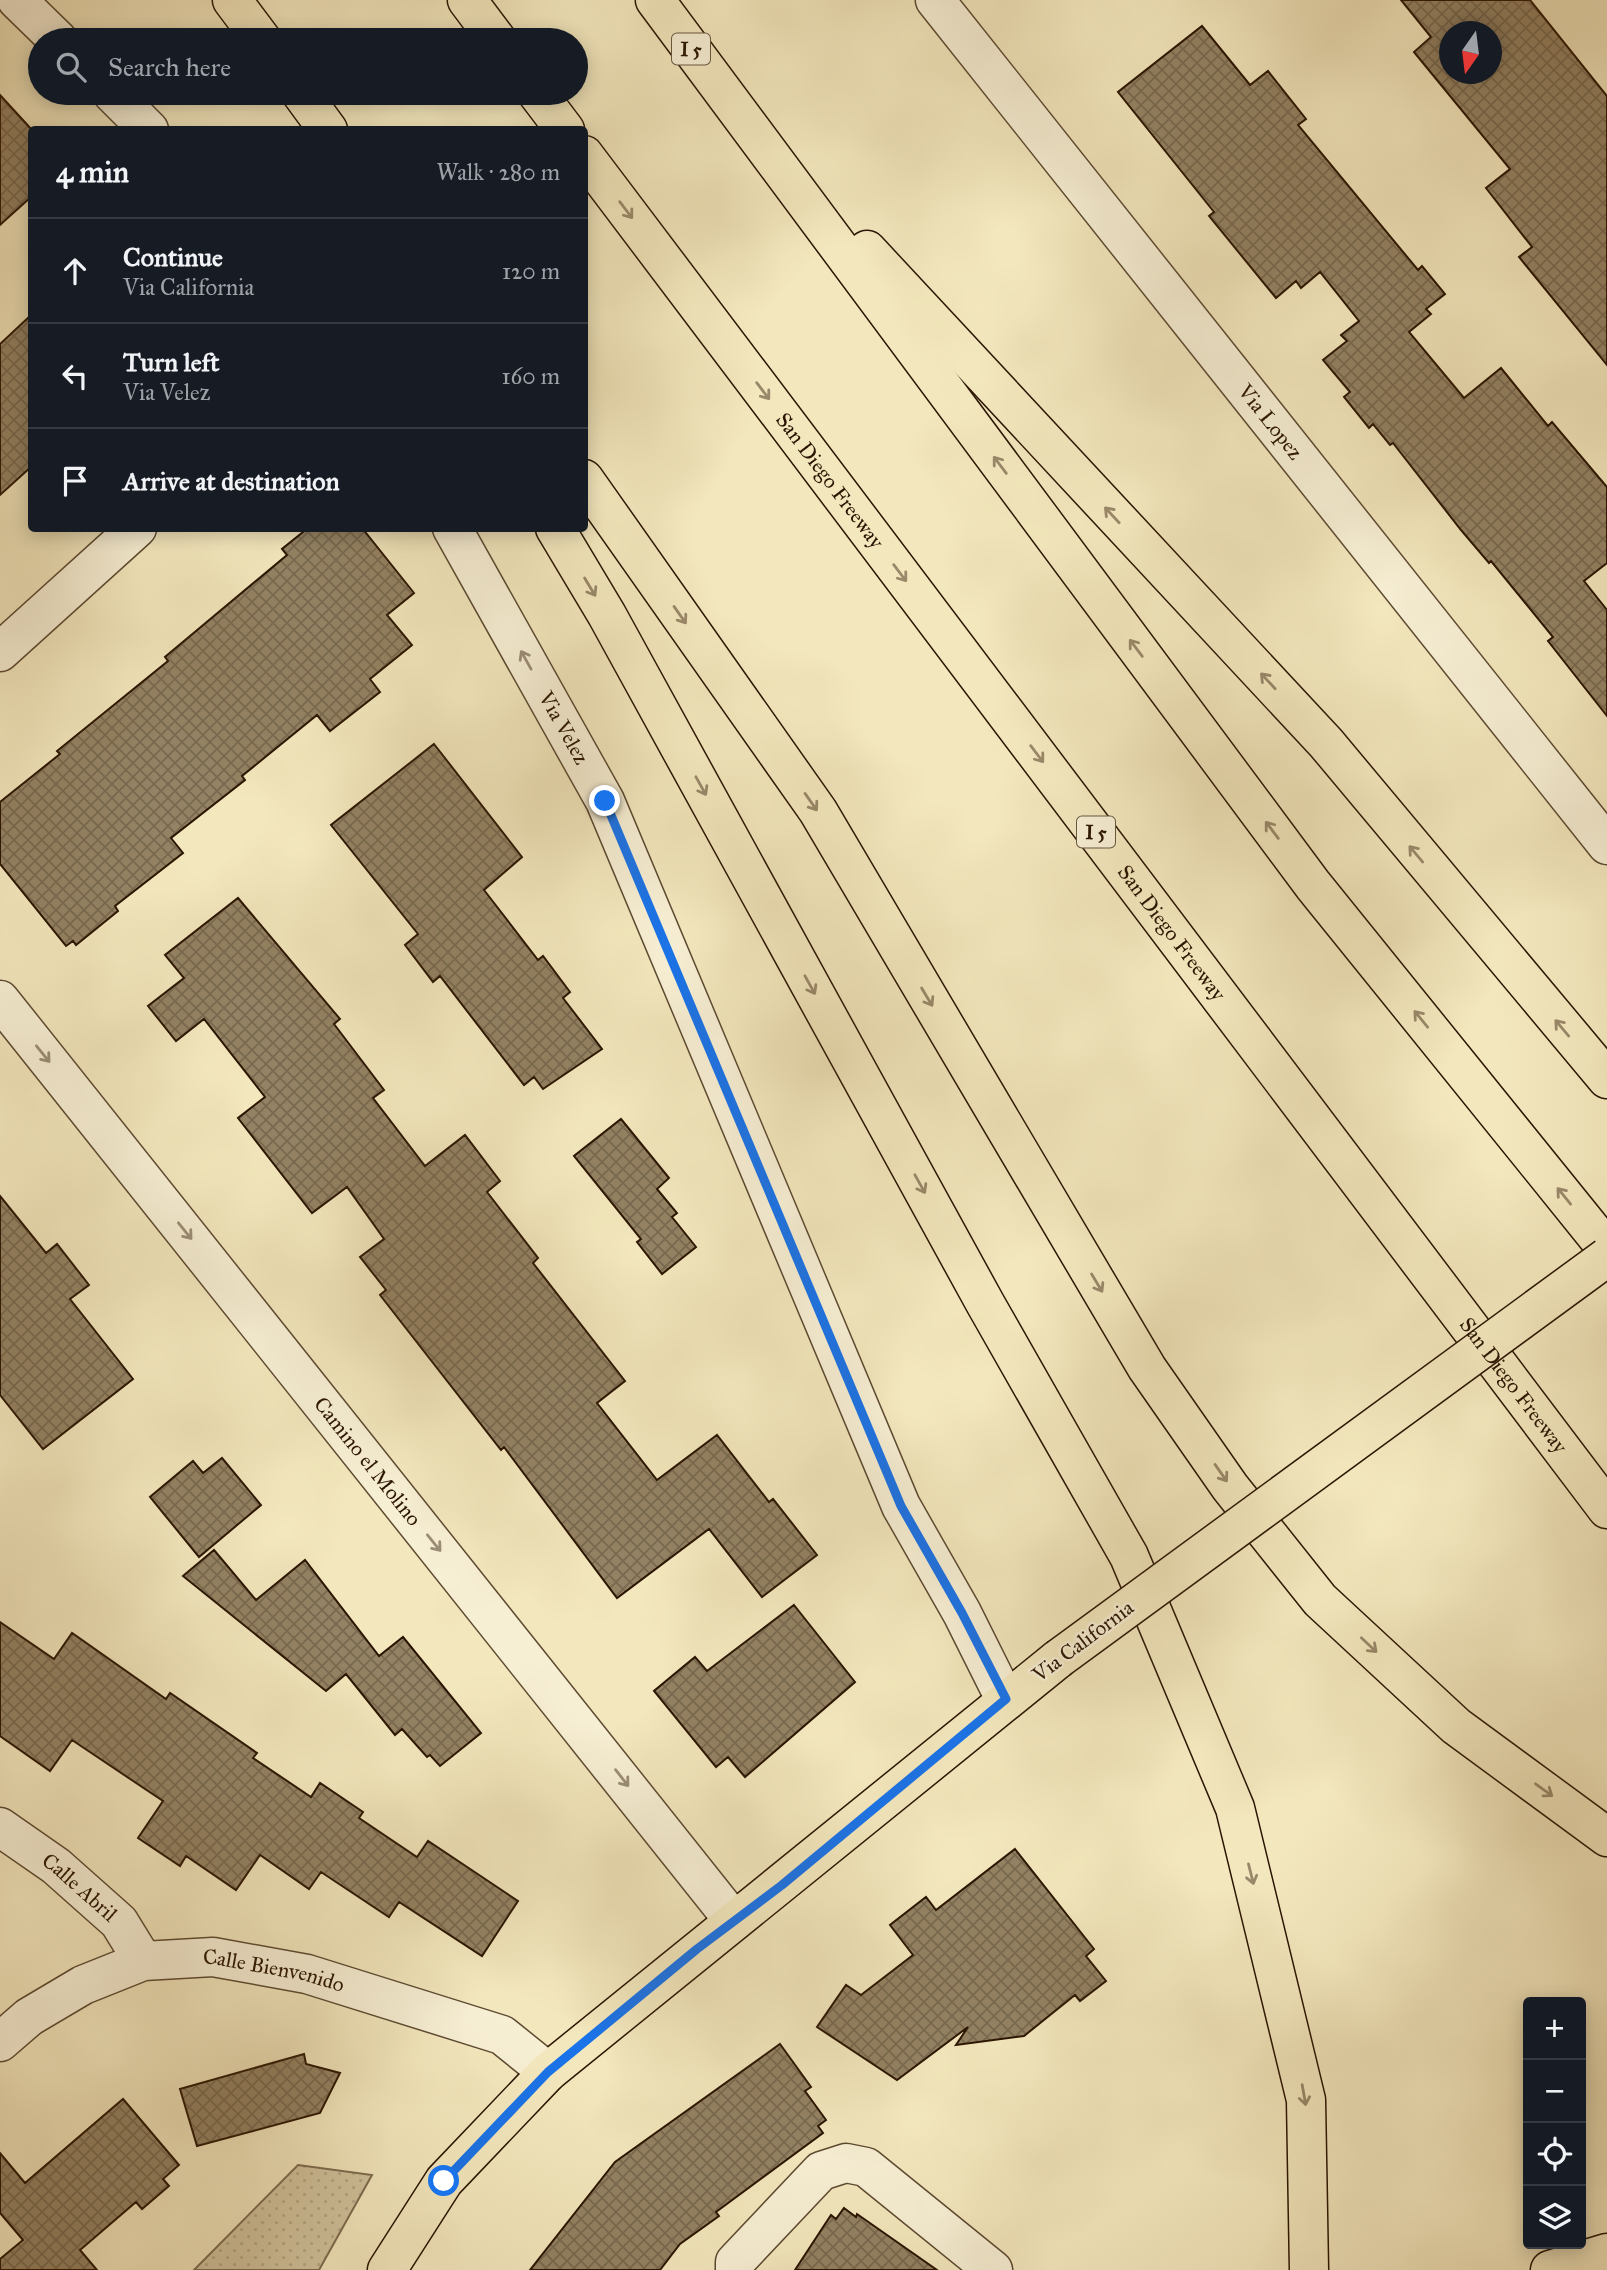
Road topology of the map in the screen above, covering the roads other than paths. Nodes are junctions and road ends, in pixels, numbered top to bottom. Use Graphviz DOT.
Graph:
graph roads {
  1 [pos="17,0"];
  2 [pos="232,0"];
  3 [pos="467,0"];
  4 [pos="654,0"];
  5 [pos="935,0"];
  6 [pos="46,28"];
  7 [pos="253,28"];
  8 [pos="489,28"];
  9 [pos="728,99"];
  10 [pos="124,105"];
  11 [pos="310,105"];
  12 [pos="546,105"];
  13 [pos="145,126"];
  14 [pos="325,126"];
  15 [pos="562,126"];
  16 [pos="588,160"];
  17 [pos="588,485"];
  18 [pos="133,532"];
  19 [pos="454,532"];
  20 [pos="557,532"];
  21 [pos="0,652"];
  22 [pos="1607,845"];
  23 [pos="0,1000"];
  24 [pos="1607,1079"];
  25 [pos="1607,1249"];
  26 [pos="1607,1257"];
  27 [pos="1607,1509"];
  28 [pos="1006,1699"];
  29 [pos="0,1827"];
  30 [pos="1607,1837"];
  31 [pos="734,1921"];
  32 [pos="143,1962"];
  33 [pos="0,2042"];
  34 [pos="548,2072"];
  35 [pos="1607,2253"];
  36 [pos="726,2267"];
  37 [pos="387,2270"];
  38 [pos="993,2270"];
  39 [pos="1309,2270"];
  40 [pos="1550,2270"];
  1 -- 6 [label="street"];
  2 -- 7 [label="main road"];
  3 -- 8 [label="main road"];
  4 -- 9 [label="main road, I 5"];
  5 -- 22 [label="street, Via Lopez"];
  24 -- 9 [label="main road, one-way"];
  25 -- 9 [label="main road, I 5, one-way"];
  10 -- 13 [label="street"];
  11 -- 14 [label="main road"];
  12 -- 15 [label="main road"];
  16 -- 27 [label="main road, San Diego Freeway / I 5, one-way"];
  17 -- 30 [label="main road, one-way"];
  18 -- 21 [label="street"];
  28 -- 19 [label="street, Via Velez, one-way"];
  20 -- 39 [label="main road, one-way"];
  23 -- 31 [label="street, Camino el Molino, one-way"];
  26 -- 28 [label="main road, Via California, bridge"];
  28 -- 31 [label="main road, Via California"];
  29 -- 32 [label="street, Calle Abril"];
  31 -- 34 [label="main road, Via California"];
  32 -- 33 [label="street, Calle Bienvenido"];
  32 -- 34 [label="street, Calle Bienvenido"];
  34 -- 37 [label="main road, Via California"];
  35 -- 40 [label="main road"];
  36 -- 38 [label="street"];
}
